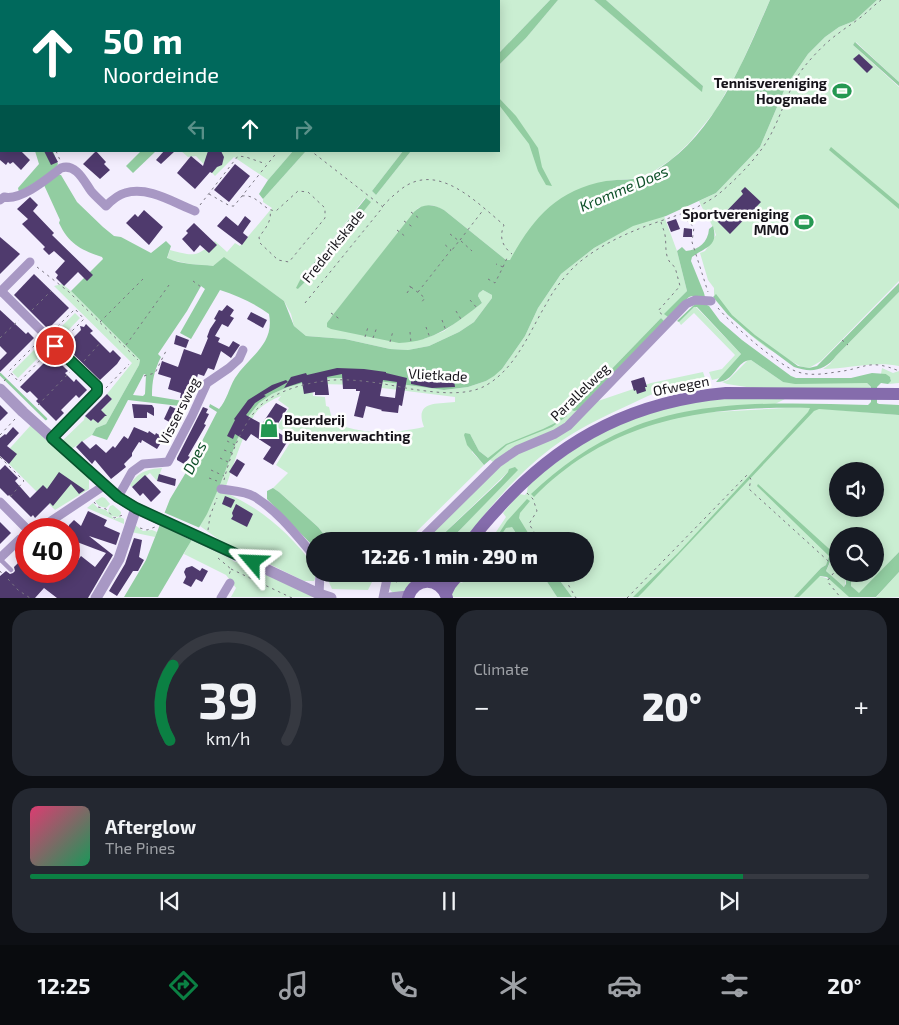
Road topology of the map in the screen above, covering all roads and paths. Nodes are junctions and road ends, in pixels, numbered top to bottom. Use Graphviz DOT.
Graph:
graph roads {
  1 [pos="881,0"];
  2 [pos="277,152"];
  3 [pos="312,152"];
  4 [pos="266,164"];
  5 [pos="209,194"];
  6 [pos="242,196"];
  7 [pos="0,200"];
  8 [pos="383,207"];
  9 [pos="484,209"];
  10 [pos="195,211"];
  11 [pos="270,211"];
  12 [pos="411,212"];
  13 [pos="686,212"];
  14 [pos="420,219"];
  15 [pos="404,221"];
  16 [pos="661,221"];
  17 [pos="414,228"];
  18 [pos="397,230"];
  19 [pos="450,234"];
  20 [pos="406,237"];
  21 [pos="459,240"];
  22 [pos="443,243"];
  23 [pos="451,250"];
  24 [pos="472,251"];
  25 [pos="512,254"];
  26 [pos="507,258"];
  27 [pos="30,262"];
  28 [pos="496,264"];
  29 [pos="503,267"];
  30 [pos="143,279"];
  31 [pos="488,280"];
  32 [pos="194,281"];
  33 [pos="169,285"];
  34 [pos="201,287"];
  35 [pos="51,290"];
  36 [pos="0,292"];
  37 [pos="418,292"];
  38 [pos="406,293"];
  39 [pos="425,298"];
  40 [pos="427,300"];
  41 [pos="470,300"];
  42 [pos="709,301"];
  43 [pos="305,303"];
  44 [pos="420,304"];
  45 [pos="477,308"];
  46 [pos="456,311"];
  47 [pos="331,313"];
  48 [pos="25,315"];
  49 [pos="670,319"];
  50 [pos="341,320"];
  51 [pos="442,320"];
  52 [pos="462,321"];
  53 [pos="100,322"];
  54 [pos="368,327"];
  55 [pos="377,327"];
  56 [pos="426,327"];
  57 [pos="393,331"];
  58 [pos="446,331"];
  59 [pos="410,332"];
  60 [pos="46,336"];
  61 [pos="365,337"];
  62 [pos="0,338"];
  63 [pos="373,338"];
  64 [pos="430,338"];
  65 [pos="842,340"];
  66 [pos="390,342"];
  67 [pos="100,343"];
  68 [pos="411,343"];
  69 [pos="848,345"];
  70 [pos="56,346"];
  71 [pos="125,347"];
  72 [pos="244,350"];
  73 [pos="166,351"];
  74 [pos="138,360"];
  75 [pos="129,364"];
  76 [pos="77,367"];
  77 [pos="899,372"];
  78 [pos="11,374"];
  79 [pos="144,376"];
  80 [pos="0,385"];
  81 [pos="0,389"];
  82 [pos="98,389"];
  83 [pos="895,395"];
  84 [pos="38,405"];
  85 [pos="22,412"];
  86 [pos="0,435"];
  87 [pos="52,438"];
  88 [pos="227,441"];
  89 [pos="235,445"];
  90 [pos="224,450"];
  91 [pos="232,454"];
  92 [pos="0,457"];
  93 [pos="220,458"];
  94 [pos="228,462"];
  95 [pos="211,470"];
  96 [pos="224,476"];
  97 [pos="208,478"];
  98 [pos="105,485"];
  99 [pos="220,486"];
  100 [pos="524,491"];
  101 [pos="89,496"];
  102 [pos="118,497"];
  103 [pos="1,503"];
  104 [pos="501,506"];
  105 [pos="136,508"];
  106 [pos="16,518"];
  107 [pos="56,518"];
  108 [pos="159,521"];
  109 [pos="135,524"];
  110 [pos="428,532"];
  111 [pos="477,532"];
  112 [pos="486,532"];
  113 [pos="534,532"];
  114 [pos="199,537"];
  115 [pos="15,544"];
  116 [pos="306,547"];
  117 [pos="0,558"];
  118 [pos="218,558"];
  119 [pos="231,569"];
  120 [pos="11,570"];
  121 [pos="0,571"];
  122 [pos="4,575"];
  123 [pos="8,579"];
  124 [pos="320,582"];
  125 [pos="386,582"];
  126 [pos="452,582"];
  127 [pos="567,582"];
  128 [pos="230,583"];
  129 [pos="436,583"];
  130 [pos="319,594"];
  131 [pos="446,595"];
  132 [pos="408,597"];
  133 [pos="30,598"];
  134 [pos="96,598"];
  135 [pos="221,598"];
  136 [pos="292,598"];
  137 [pos="331,598"];
  138 [pos="383,598"];
  139 [pos="390,598"];
  140 [pos="576,598"];
  141 [pos="627,598"];
  142 [pos="841,598"];
  1 -- 13 [label="path, Vlietkade"];
  2 -- 4 [label="path"];
  3 -- 8 [label="path, Frederikskade"];
  4 -- 5 [label="path"];
  4 -- 6 [label="path"];
  5 -- 6 [label="path"];
  5 -- 10 [label="path"];
  6 -- 11 [label="path"];
  7 -- 10 [label="street"];
  8 -- 9 [label="path, Frederikskade"];
  8 -- 43 [label="path, Frederikskade"];
  9 -- 21 [label="path"];
  9 -- 25 [label="path, Frederikskade"];
  11 -- 11 [label="path"];
  12 -- 14 [label="path"];
  13 -- 16 [label="path, Vlietkade"];
  13 -- 42 [label="path"];
  15 -- 17 [label="path"];
  16 -- 49 [label="path"];
  16 -- 99 [label="path, Vlietkade"];
  18 -- 20 [label="path"];
  19 -- 21 [label="path"];
  21 -- 23 [label="path"];
  21 -- 24 [label="path"];
  22 -- 23 [label="path"];
  23 -- 37 [label="path"];
  26 -- 29 [label="path"];
  27 -- 36 [label="street"];
  27 -- 53 [label="path"];
  28 -- 29 [label="path"];
  29 -- 31 [label="path"];
  30 -- 53 [label="path"];
  32 -- 34 [label="path"];
  33 -- 71 [label="path"];
  35 -- 48 [label="path"];
  36 -- 48 [label="street"];
  37 -- 38 [label="path"];
  37 -- 39 [label="path"];
  39 -- 40 [label="path"];
  39 -- 44 [label="path"];
  41 -- 45 [label="path"];
  42 -- 49 [label="street, Parallelweg"];
  42 -- 77 [label="path"];
  46 -- 52 [label="path"];
  47 -- 50 [label="path"];
  48 -- 60 [label="street"];
  48 -- 62 [label="path"];
  49 -- 110 [label="street, Parallelweg"];
  51 -- 58 [label="path"];
  53 -- 71 [label="path"];
  54 -- 61 [label="path"];
  55 -- 63 [label="path"];
  56 -- 64 [label="path"];
  57 -- 66 [label="path"];
  59 -- 68 [label="path"];
  60 -- 70 [label="street"];
  60 -- 70 [label="path"];
  60 -- 78 [label="path"];
  65 -- 69 [label="path"];
  67 -- 76 [label="path"];
  70 -- 76 [label="street"];
  70 -- 78 [label="path"];
  71 -- 74 [label="path"];
  72 -- 102 [label="street, Vissersweg"];
  73 -- 79 [label="path"];
  75 -- 82 [label="path"];
  76 -- 82 [label="street"];
  76 -- 84 [label="path"];
  78 -- 80 [label="path"];
  81 -- 85 [label="street"];
  82 -- 87 [label="street"];
  83 -- 104 [label="main road, Ofwegen"];
  85 -- 86 [label="path"];
  85 -- 87 [label="street"];
  87 -- 98 [label="street"];
  88 -- 89 [label="path"];
  90 -- 91 [label="path"];
  92 -- 103 [label="path"];
  93 -- 94 [label="path"];
  95 -- 96 [label="path"];
  97 -- 99 [label="path"];
  98 -- 101 [label="street"];
  98 -- 102 [label="street"];
  99 -- 114 [label="path, Vlietkade"];
  99 -- 116 [label="street"];
  100 -- 113 [label="path"];
  101 -- 107 [label="street"];
  101 -- 109 [label="path"];
  102 -- 105 [label="street"];
  103 -- 106 [label="street"];
  104 -- 111 [label="main road, Ofwegen"];
  104 -- 112 [label="main road, Ofwegen"];
  105 -- 108 [label="street"];
  105 -- 109 [label="street"];
  108 -- 109 [label="path"];
  108 -- 114 [label="street"];
  109 -- 134 [label="street"];
  114 -- 130 [label="street"];
  115 -- 117 [label="street"];
  117 -- 120 [label="lane"];
  118 -- 119 [label="path"];
  119 -- 128 [label="path"];
  119 -- 136 [label="path"];
  121 -- 122 [label="path"];
  123 -- 133 [label="path"];
  124 -- 130 [label="street"];
  125 -- 138 [label="street"];
  126 -- 131 [label="main road"];
  127 -- 140 [label="path"];
  128 -- 135 [label="street"];
  129 -- 131 [label="main road"];
  129 -- 132 [label="main road"];
  130 -- 137 [label="street"];
  132 -- 139 [label="street"];
  141 -- 142 [label="path"];
}
